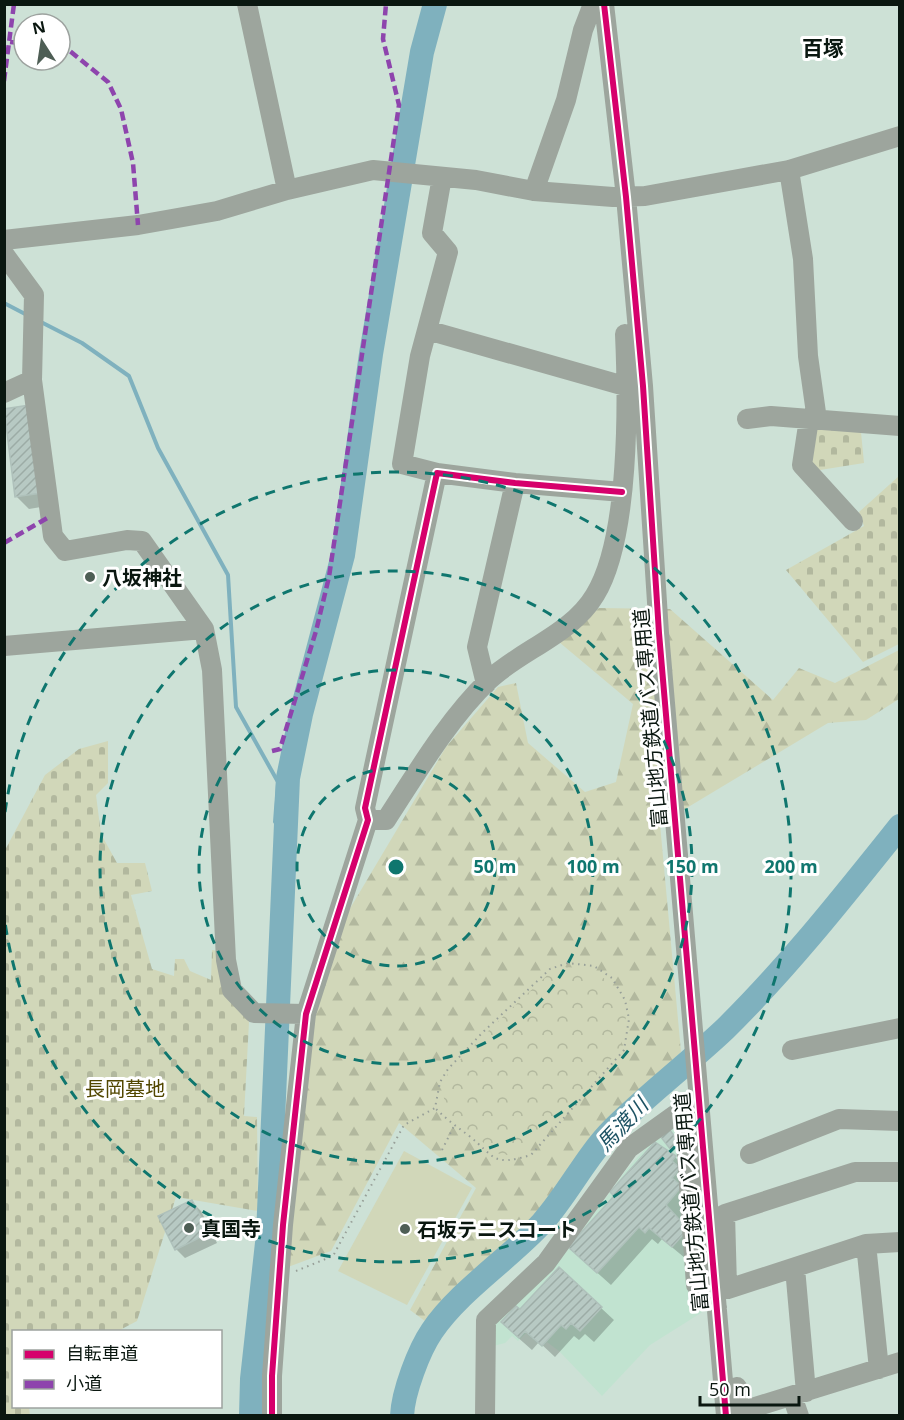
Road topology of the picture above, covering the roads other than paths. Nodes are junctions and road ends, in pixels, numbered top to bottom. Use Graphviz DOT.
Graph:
graph roads {
  1 [pos="247,4"];
  2 [pos="593,4"];
  3 [pos="604,4"];
  4 [pos="900,136"];
  5 [pos="789,170"];
  6 [pos="442,177"];
  7 [pos="287,190"];
  8 [pos="534,191"];
  9 [pos="620,197"];
  10 [pos="4,240"];
  11 [pos="4,254"];
  12 [pos="427,330"];
  13 [pos="32,380"];
  14 [pos="628,387"];
  15 [pos="4,393"];
  16 [pos="747,419"];
  17 [pos="813,420"];
  18 [pos="900,426"];
  19 [pos="437,473"];
  20 [pos="514,483"];
  21 [pos="622,492"];
  22 [pos="853,521"];
  23 [pos="204,629"];
  24 [pos="4,646"];
  25 [pos="486,684"];
  26 [pos="368,820"];
  27 [pos="298,1015"];
  28 [pos="900,1028"];
  29 [pos="792,1050"];
  30 [pos="900,1121"];
  31 [pos="750,1154"];
  32 [pos="900,1172"];
  33 [pos="900,1242"];
  34 [pos="866,1244"];
  35 [pos="795,1268"];
  36 [pos="728,1288"];
  37 [pos="717,1307"];
  38 [pos="900,1362"];
  39 [pos="879,1369"];
  40 [pos="799,1394"];
  41 [pos="272,1416"];
  42 [pos="485,1416"];
  43 [pos="726,1416"];
  44 [pos="799,1416"];
  1 -- 7 [label="street"];
  2 -- 8 [label="street"];
  3 -- 9 [label="street"];
  4 -- 5 [label="street"];
  5 -- 9 [label="street"];
  5 -- 17 [label="street"];
  6 -- 7 [label="street"];
  6 -- 8 [label="street"];
  6 -- 12 [label="street"];
  7 -- 10 [label="street"];
  8 -- 9 [label="street"];
  9 -- 14 [label="street"];
  9 -- 37 [label="street, 富山地方鉄道バス専用道"];
  11 -- 13 [label="street"];
  12 -- 14 [label="street"];
  12 -- 19 [label="street"];
  13 -- 15 [label="street"];
  13 -- 23 [label="street"];
  14 -- 21 [label="street"];
  16 -- 17 [label="street"];
  17 -- 18 [label="street"];
  17 -- 22 [label="street"];
  19 -- 20 [label="street"];
  19 -- 26 [label="street"];
  20 -- 21 [label="street"];
  20 -- 25 [label="street"];
  21 -- 25 [label="street"];
  23 -- 24 [label="street"];
  23 -- 27 [label="street"];
  25 -- 26 [label="street"];
  26 -- 27 [label="street"];
  27 -- 41 [label="street"];
  28 -- 29 [label="street"];
  30 -- 31 [label="street"];
  32 -- 36 [label="street"];
  33 -- 34 [label="street"];
  34 -- 35 [label="street"];
  34 -- 39 [label="street"];
  35 -- 36 [label="street"];
  35 -- 40 [label="street"];
  36 -- 40 [label="street"];
  37 -- 42 [label="street"];
  37 -- 43 [label="street, 富山地方鉄道バス専用道"];
  38 -- 39 [label="street"];
  39 -- 40 [label="street"];
  40 -- 44 [label="street"];
}
